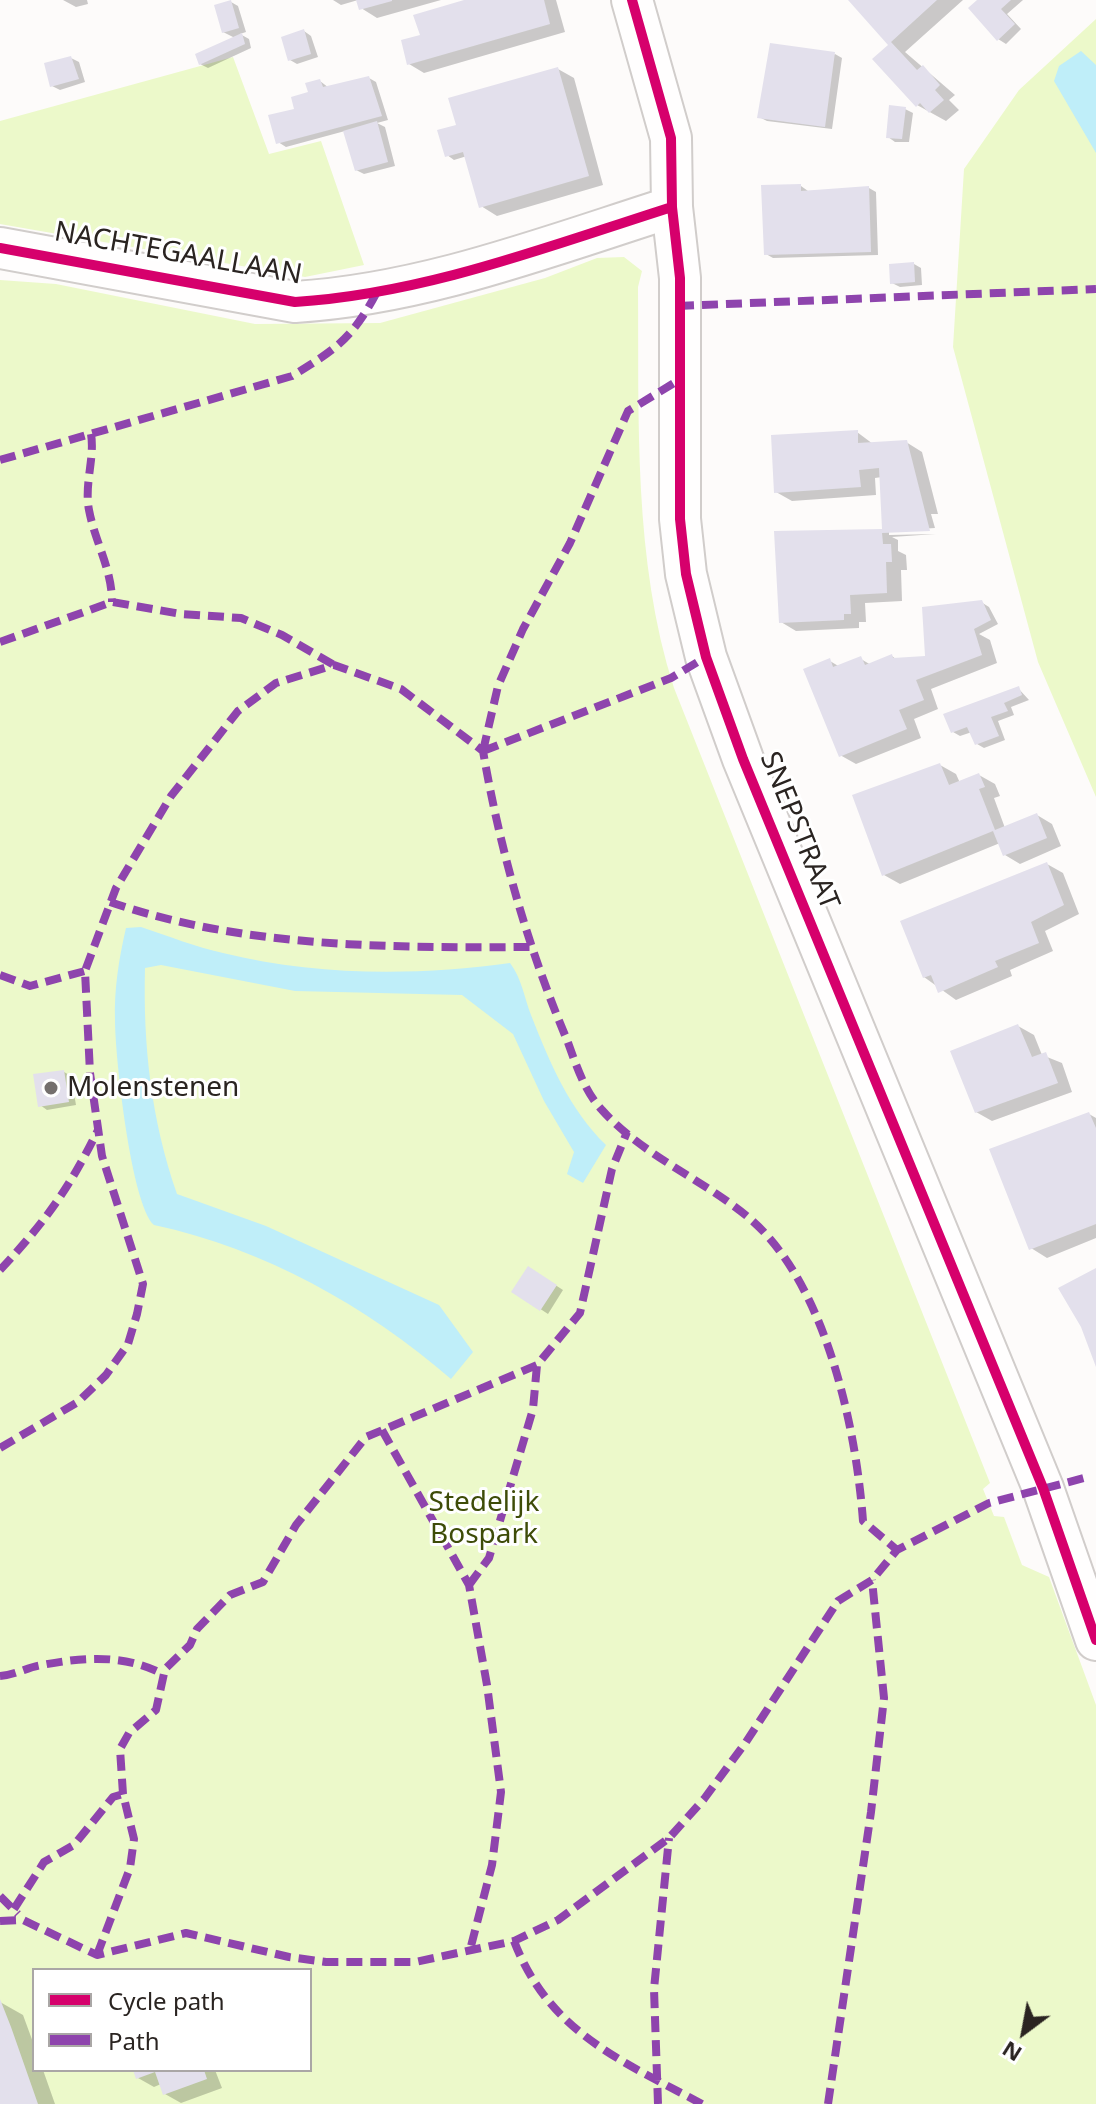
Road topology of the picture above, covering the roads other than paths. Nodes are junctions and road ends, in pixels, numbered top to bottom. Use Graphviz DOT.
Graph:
graph roads {
  1 [pos="632,0"];
  2 [pos="672,207"];
  3 [pos="0,248"];
  4 [pos="1096,1640"];
  1 -- 2 [label="street, SNEPSTRAAT"];
  2 -- 3 [label="street, NACHTEGAALLAAN"];
  2 -- 4 [label="street, SNEPSTRAAT"];
}
